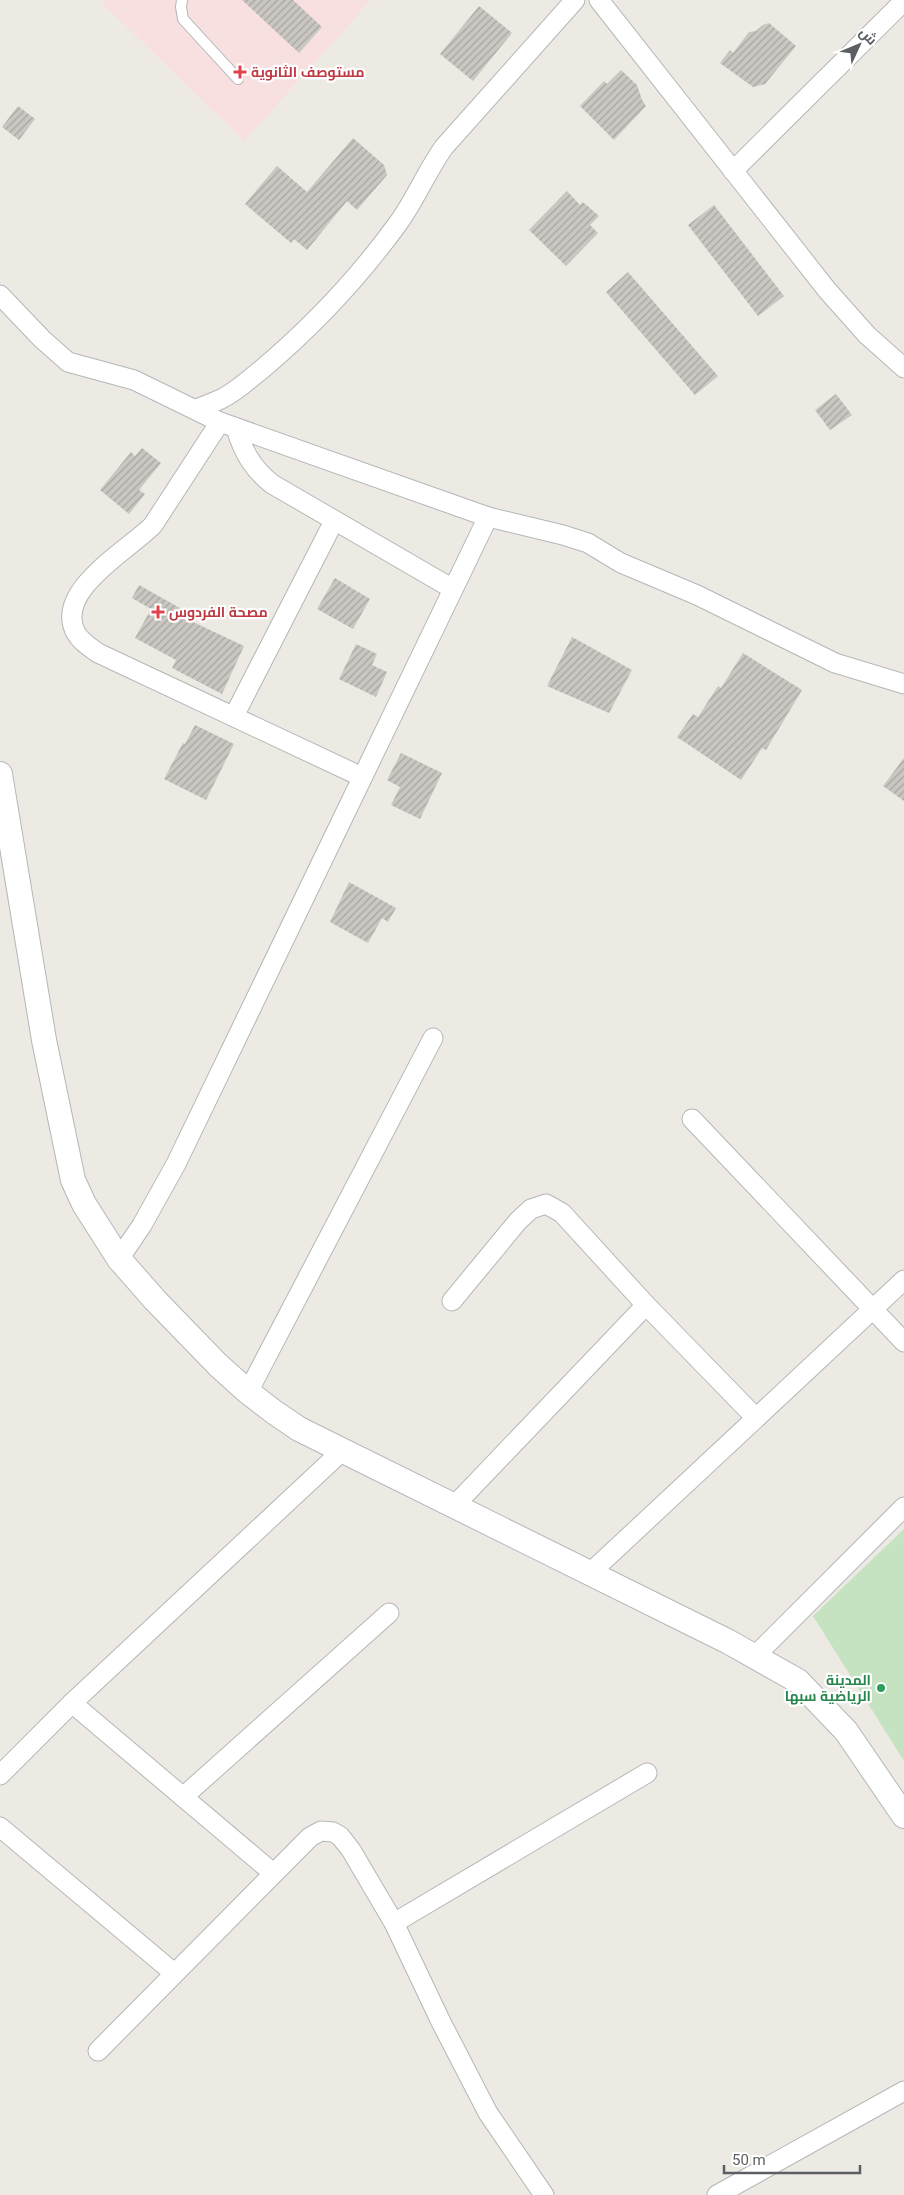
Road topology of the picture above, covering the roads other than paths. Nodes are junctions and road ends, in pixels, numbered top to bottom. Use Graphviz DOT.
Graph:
graph roads {
  1 [pos="182,0"];
  2 [pos="575,0"];
  3 [pos="599,0"];
  4 [pos="904,1"];
  5 [pos="238,79"];
  6 [pos="733,171"];
  7 [pos="0,295"];
  8 [pos="904,368"];
  9 [pos="196,409"];
  10 [pos="228,425"];
  11 [pos="488,517"];
  12 [pos="334,521"];
  13 [pos="453,589"];
  14 [pos="904,684"];
  15 [pos="234,716"];
  16 [pos="0,774"];
  17 [pos="362,777"];
  18 [pos="433,1038"];
  19 [pos="692,1119"];
  20 [pos="118,1259"];
  21 [pos="904,1280"];
  22 [pos="452,1301"];
  23 [pos="646,1305"];
  24 [pos="873,1309"];
  25 [pos="904,1342"];
  26 [pos="248,1392"];
  27 [pos="756,1418"];
  28 [pos="342,1450"];
  29 [pos="453,1507"];
  30 [pos="904,1507"];
  31 [pos="589,1574"];
  32 [pos="389,1613"];
  33 [pos="755,1656"];
  34 [pos="72,1703"];
  35 [pos="647,1773"];
  36 [pos="0,1775"];
  37 [pos="182,1797"];
  38 [pos="904,1816"];
  39 [pos="0,1827"];
  40 [pos="274,1873"];
  41 [pos="394,1923"];
  42 [pos="174,1973"];
  43 [pos="98,2051"];
  44 [pos="904,2091"];
  45 [pos="544,2195"];
  46 [pos="716,2195"];
  1 -- 5 [label="lane"];
  2 -- 9 [label="street"];
  3 -- 6 [label="street"];
  4 -- 6 [label="street"];
  6 -- 8 [label="street"];
  7 -- 9 [label="street"];
  9 -- 10 [label="street"];
  10 -- 11 [label="street"];
  10 -- 12 [label="street"];
  10 -- 15 [label="street"];
  11 -- 13 [label="street"];
  11 -- 14 [label="street"];
  12 -- 13 [label="street"];
  12 -- 15 [label="street"];
  13 -- 17 [label="street"];
  15 -- 17 [label="street"];
  16 -- 20 [label="street"];
  17 -- 20 [label="street"];
  18 -- 26 [label="street"];
  19 -- 24 [label="street"];
  20 -- 26 [label="street"];
  21 -- 24 [label="street"];
  22 -- 23 [label="street"];
  23 -- 27 [label="street"];
  23 -- 29 [label="street"];
  24 -- 25 [label="street"];
  24 -- 27 [label="street"];
  26 -- 28 [label="street"];
  27 -- 31 [label="street"];
  28 -- 29 [label="street"];
  28 -- 34 [label="street"];
  29 -- 31 [label="street"];
  30 -- 33 [label="street"];
  31 -- 33 [label="street"];
  32 -- 37 [label="street"];
  33 -- 38 [label="street"];
  34 -- 36 [label="street"];
  34 -- 37 [label="street"];
  35 -- 41 [label="street"];
  37 -- 40 [label="street"];
  39 -- 42 [label="street"];
  40 -- 41 [label="street"];
  40 -- 42 [label="street"];
  41 -- 45 [label="street"];
  42 -- 43 [label="street"];
  44 -- 46 [label="street"];
}
